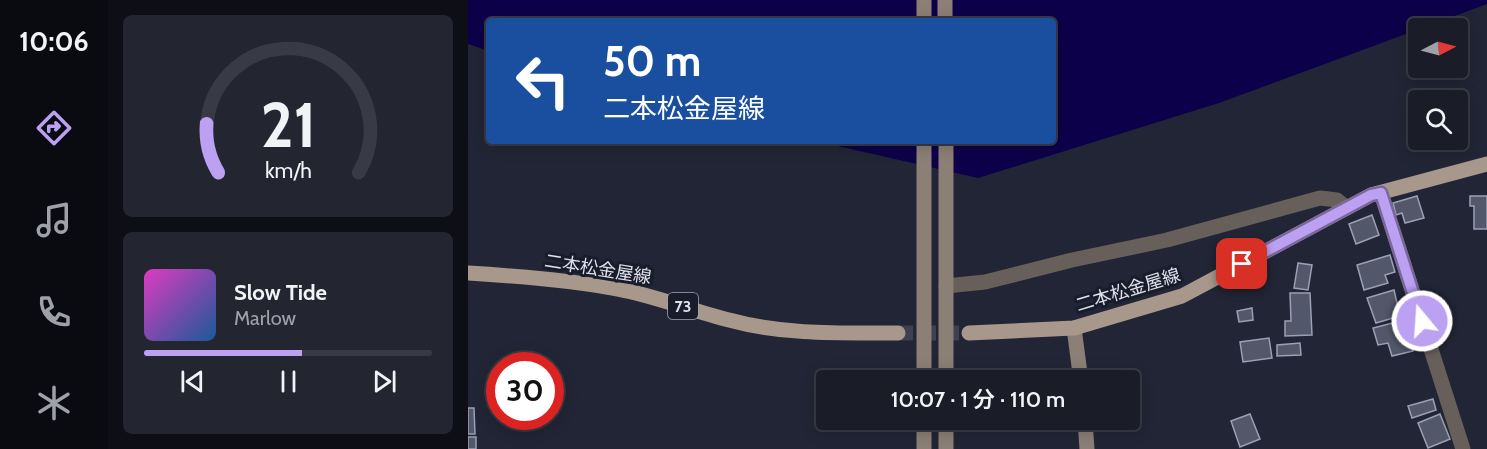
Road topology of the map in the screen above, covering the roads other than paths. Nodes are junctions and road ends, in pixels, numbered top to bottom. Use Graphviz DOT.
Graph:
graph roads {
  1 [pos="924,0"];
  2 [pos="945,0"];
  3 [pos="924,18"];
  4 [pos="945,18"];
  5 [pos="924,144"];
  6 [pos="946,144"];
  7 [pos="1487,164"];
  8 [pos="1381,193"];
  9 [pos="1347,208"];
  10 [pos="468,273"];
  11 [pos="946,286"];
  12 [pos="1074,328"];
  13 [pos="898,333"];
  14 [pos="969,333"];
  15 [pos="924,370"];
  16 [pos="946,370"];
  17 [pos="1080,370"];
  18 [pos="924,430"];
  19 [pos="946,430"];
  20 [pos="1086,430"];
  21 [pos="924,449"];
  22 [pos="946,449"];
  23 [pos="1087,449"];
  24 [pos="1463,449"];
  1 -- 3 [label="street"];
  2 -- 4 [label="street"];
  5 -- 15 [label="street"];
  6 -- 11 [label="street"];
  7 -- 8 [label="main road, 二本松金屋線"];
  8 -- 9 [label="main road, 二本松金屋線"];
  8 -- 24 [label="street"];
  9 -- 11 [label="street"];
  9 -- 12 [label="main road, 二本松金屋線"];
  10 -- 13 [label="main road, 二本松金屋線 / 73"];
  11 -- 16 [label="street"];
  12 -- 14 [label="main road, 二本松金屋線"];
  12 -- 17 [label="street"];
  18 -- 21 [label="street"];
  19 -- 22 [label="street"];
  20 -- 23 [label="street"];
}
